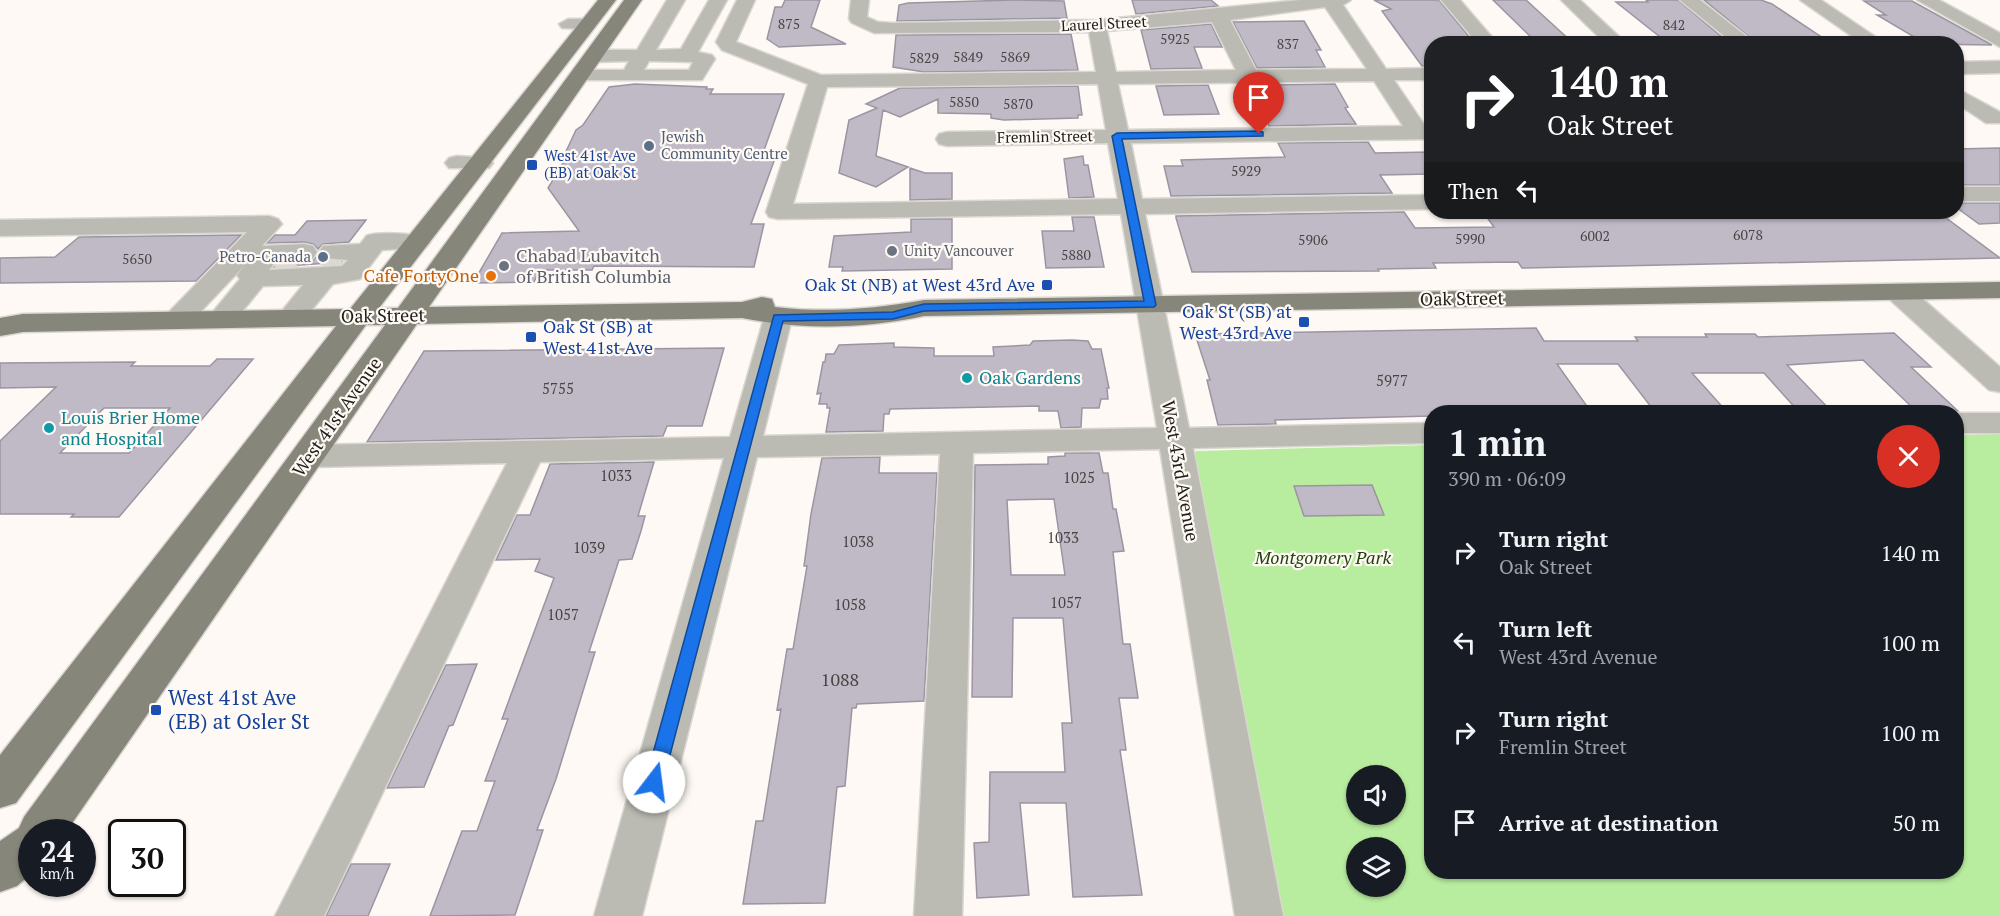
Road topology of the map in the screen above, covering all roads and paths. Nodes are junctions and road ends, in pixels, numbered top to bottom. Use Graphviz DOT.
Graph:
graph roads {
  1 [pos="607,0"];
  2 [pos="633,0"];
  3 [pos="676,0"];
  4 [pos="718,0"];
  5 [pos="746,0"];
  6 [pos="860,0"];
  7 [pos="1450,0"];
  8 [pos="1570,0"];
  9 [pos="1689,0"];
  10 [pos="1809,0"];
  11 [pos="1926,0"];
  12 [pos="1336,1"];
  13 [pos="975,9"];
  14 [pos="1216,16"];
  15 [pos="578,24"];
  16 [pos="616,24"];
  17 [pos="1097,26"];
  18 [pos="974,28"];
  19 [pos="1482,36"];
  20 [pos="1609,36"];
  21 [pos="1736,36"];
  22 [pos="1865,36"];
  23 [pos="2000,41"];
  24 [pos="643,55"];
  25 [pos="687,55"];
  26 [pos="594,56"];
  27 [pos="1964,68"];
  28 [pos="2000,68"];
  29 [pos="1380,74"];
  30 [pos="1424,74"];
  31 [pos="579,76"];
  32 [pos="630,76"];
  33 [pos="1250,76"];
  34 [pos="1107,78"];
  35 [pos="819,81"];
  36 [pos="1964,100"];
  37 [pos="1996,123"];
  38 [pos="1965,125"];
  39 [pos="1424,132"];
  40 [pos="1117,136"];
  41 [pos="947,139"];
  42 [pos="457,163"];
  43 [pos="480,163"];
  44 [pos="517,163"];
  45 [pos="1964,194"];
  46 [pos="2000,194"];
  47 [pos="1424,202"];
  48 [pos="1132,206"];
  49 [pos="0,228"];
  50 [pos="417,243"];
  51 [pos="339,260"];
  52 [pos="2000,290"];
  53 [pos="1898,292"];
  54 [pos="1150,305"];
  55 [pos="924,308"];
  56 [pos="742,310"];
  57 [pos="409,315"];
  58 [pos="359,316"];
  59 [pos="291,317"];
  60 [pos="778,318"];
  61 [pos="221,319"];
  62 [pos="177,320"];
  63 [pos="8,321"];
  64 [pos="2000,382"];
  65 [pos="1964,423"];
  66 [pos="2000,423"];
  67 [pos="1424,433"];
  68 [pos="1175,438"];
  69 [pos="957,443"];
  70 [pos="744,447"];
  71 [pos="529,452"];
  72 [pos="310,456"];
  73 [pos="0,789"];
  74 [pos="49,819"];
  75 [pos="18,855"];
  76 [pos="0,870"];
  77 [pos="299,916"];
  78 [pos="618,916"];
  79 [pos="938,916"];
  80 [pos="1259,916"];
  1 -- 15 [label="main road"];
  2 -- 16 [label="main road, West 41st Avenue"];
  3 -- 24 [label="street"];
  4 -- 25 [label="street"];
  5 -- 35 [label="street"];
  6 -- 18 [label="street, Laurel Street"];
  7 -- 19 [label="street"];
  8 -- 20 [label="street"];
  9 -- 21 [label="street"];
  10 -- 22 [label="street"];
  11 -- 23 [label="street"];
  12 -- 14 [label="street, Laurel Street"];
  12 -- 29 [label="street"];
  13 -- 18 [label="street"];
  14 -- 17 [label="street, Laurel Street"];
  14 -- 33 [label="street"];
  15 -- 16 [label="main road"];
  15 -- 43 [label="main road"];
  16 -- 26 [label="main road, West 41st Avenue"];
  17 -- 18 [label="street, Laurel Street"];
  17 -- 34 [label="street, West 43rd Avenue"];
  24 -- 25 [label="street"];
  24 -- 26 [label="street"];
  24 -- 32 [label="street"];
  25 -- 32 [label="street"];
  26 -- 31 [label="main road, West 41st Avenue"];
  27 -- 28 [label="street"];
  29 -- 30 [label="street"];
  29 -- 33 [label="street"];
  29 -- 39 [label="street"];
  31 -- 32 [label="street"];
  31 -- 44 [label="main road, West 41st Avenue"];
  33 -- 34 [label="street"];
  34 -- 35 [label="street"];
  34 -- 40 [label="street, West 43rd Avenue"];
  35 -- 48 [label="street"];
  36 -- 37 [label="street"];
  37 -- 38 [label="street"];
  39 -- 40 [label="street, Fremlin Street"];
  40 -- 41 [label="street, Fremlin Street"];
  40 -- 48 [label="street, West 43rd Avenue"];
  42 -- 43 [label="street"];
  43 -- 44 [label="main road"];
  43 -- 50 [label="main road"];
  44 -- 57 [label="main road, West 41st Avenue"];
  45 -- 46 [label="street"];
  47 -- 48 [label="street"];
  48 -- 54 [label="street, West 43rd Avenue"];
  49 -- 62 [label="street"];
  50 -- 51 [label="street"];
  50 -- 58 [label="main road"];
  51 -- 59 [label="street"];
  51 -- 61 [label="street"];
  52 -- 53 [label="main road, Oak Street"];
  53 -- 54 [label="main road, Oak Street"];
  53 -- 64 [label="street"];
  54 -- 55 [label="main road, Oak Street"];
  54 -- 68 [label="street, West 43rd Avenue"];
  55 -- 56 [label="main road, Oak Street"];
  55 -- 60 [label="main road, Oak Street"];
  56 -- 57 [label="main road, Oak Street"];
  56 -- 60 [label="main road, Oak Street"];
  57 -- 58 [label="main road, Oak Street"];
  57 -- 72 [label="main road, West 41st Avenue"];
  58 -- 59 [label="main road, Oak Street"];
  58 -- 73 [label="main road"];
  59 -- 61 [label="main road, Oak Street"];
  60 -- 70 [label="street"];
  61 -- 62 [label="main road, Oak Street"];
  62 -- 63 [label="main road, Oak Street"];
  65 -- 66 [label="street"];
  67 -- 68 [label="street"];
  68 -- 69 [label="street"];
  68 -- 80 [label="street, West 43rd Avenue"];
  69 -- 70 [label="street"];
  69 -- 79 [label="street"];
  70 -- 71 [label="street"];
  70 -- 78 [label="street"];
  71 -- 72 [label="street"];
  71 -- 77 [label="street"];
  72 -- 74 [label="main road, West 41st Avenue"];
  75 -- 76 [label="main road"];
}
